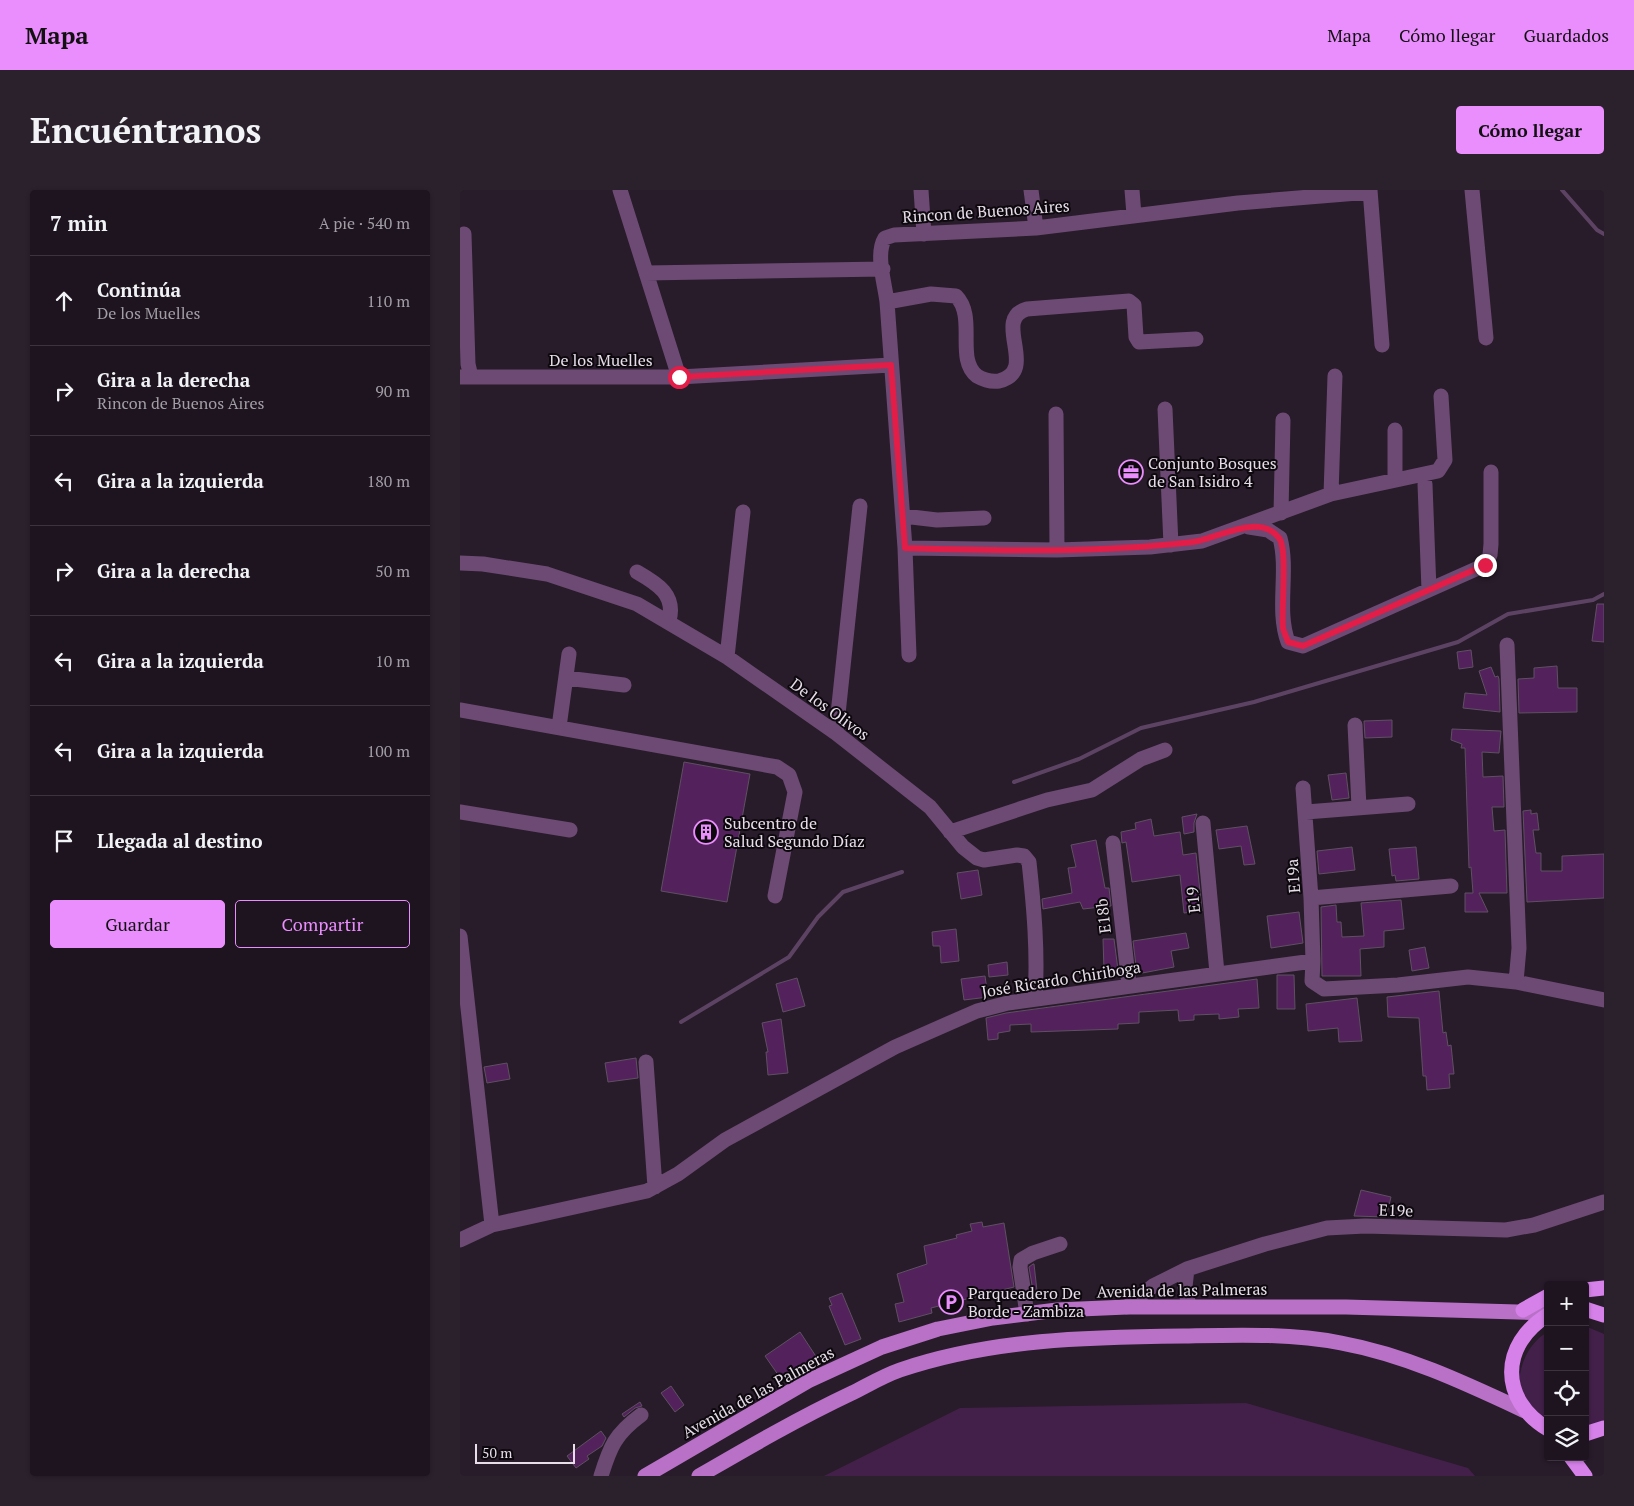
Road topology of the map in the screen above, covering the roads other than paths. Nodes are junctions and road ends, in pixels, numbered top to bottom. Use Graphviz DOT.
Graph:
graph roads {
  1 [pos="620,190"];
  2 [pos="921,190"];
  3 [pos="1031,190"];
  4 [pos="1132,190"];
  5 [pos="1472,190"];
  6 [pos="1370,191"];
  7 [pos="1238,196"];
  8 [pos="1134,215"];
  9 [pos="1036,228"];
  10 [pos="464,234"];
  11 [pos="924,234"];
  12 [pos="882,268"];
  13 [pos="646,274"];
  14 [pos="887,302"];
  15 [pos="1486,338"];
  16 [pos="1196,339"];
  17 [pos="1382,345"];
  18 [pos="891,365"];
  19 [pos="1335,376"];
  20 [pos="465,377"];
  21 [pos="679,377"];
  22 [pos="1441,396"];
  23 [pos="1166,409"];
  24 [pos="1056,414"];
  25 [pos="1284,420"];
  26 [pos="1395,430"];
  27 [pos="1491,472"];
  28 [pos="1396,479"];
  29 [pos="1425,484"];
  30 [pos="1331,494"];
  31 [pos="860,506"];
  32 [pos="743,512"];
  33 [pos="1282,513"];
  34 [pos="903,516"];
  35 [pos="984,518"];
  36 [pos="1245,526"];
  37 [pos="1171,545"];
  38 [pos="905,548"];
  39 [pos="1057,550"];
  40 [pos="460,563"];
  41 [pos="638,572"];
  42 [pos="1429,590"];
  43 [pos="669,621"];
  44 [pos="1508,645"];
  45 [pos="569,654"];
  46 [pos="909,655"];
  47 [pos="727,657"];
  48 [pos="566,678"];
  49 [pos="624,685"];
  50 [pos="460,710"];
  51 [pos="1354,725"];
  52 [pos="559,727"];
  53 [pos="836,733"];
  54 [pos="1165,750"];
  55 [pos="1303,788"];
  56 [pos="1408,804"];
  57 [pos="1359,807"];
  58 [pos="460,812"];
  59 [pos="1306,812"];
  60 [pos="1203,823"];
  61 [pos="570,830"];
  62 [pos="950,832"];
  63 [pos="1113,844"];
  64 [pos="1451,886"];
  65 [pos="775,896"];
  66 [pos="1312,898"];
  67 [pos="460,936"];
  68 [pos="1313,961"];
  69 [pos="1217,973"];
  70 [pos="1516,982"];
  71 [pos="1129,985"];
  72 [pos="1035,999"];
  73 [pos="1604,1000"];
  74 [pos="464,1009"];
  75 [pos="646,1062"];
  76 [pos="655,1187"];
  77 [pos="1604,1202"];
  78 [pos="492,1225"];
  79 [pos="460,1240"];
  80 [pos="1060,1244"];
  81 [pos="1187,1269"];
  82 [pos="1604,1288"];
  83 [pos="1589,1290"];
  84 [pos="1544,1298"];
  85 [pos="1604,1303"];
  86 [pos="1188,1306"];
  87 [pos="1127,1307"];
  88 [pos="1589,1307"];
  89 [pos="1589,1309"];
  90 [pos="1523,1310"];
  91 [pos="1544,1313"];
  92 [pos="1027,1314"];
  93 [pos="1604,1315"];
  94 [pos="1544,1317"];
  95 [pos="1525,1411"];
  96 [pos="641,1415"];
  97 [pos="1544,1427"];
  98 [pos="1604,1428"];
  99 [pos="1589,1433"];
  100 [pos="1574,1461"];
  101 [pos="601,1476"];
  102 [pos="644,1476"];
  103 [pos="699,1476"];
  104 [pos="1585,1476"];
  1 -- 13 [label="street"];
  2 -- 11 [label="street"];
  3 -- 9 [label="street"];
  4 -- 8 [label="street"];
  5 -- 15 [label="street"];
  6 -- 7 [label="street, Rincon de Buenos Aires"];
  6 -- 17 [label="street"];
  7 -- 8 [label="street, Rincon de Buenos Aires"];
  8 -- 9 [label="street, Rincon de Buenos Aires"];
  9 -- 11 [label="street, Rincon de Buenos Aires"];
  10 -- 20 [label="street"];
  11 -- 12 [label="street, Rincon de Buenos Aires"];
  12 -- 13 [label="street"];
  12 -- 14 [label="street, Rincon de Buenos Aires"];
  13 -- 21 [label="street"];
  14 -- 16 [label="street"];
  14 -- 18 [label="street, Rincon de Buenos Aires"];
  18 -- 21 [label="street, De los Muelles"];
  18 -- 34 [label="street, Rincon de Buenos Aires"];
  19 -- 30 [label="street"];
  20 -- 21 [label="street, De los Muelles"];
  22 -- 28 [label="street"];
  23 -- 37 [label="street"];
  24 -- 39 [label="street"];
  25 -- 33 [label="street"];
  26 -- 28 [label="street"];
  27 -- 42 [label="street"];
  28 -- 30 [label="street"];
  29 -- 42 [label="street"];
  30 -- 33 [label="street"];
  31 -- 53 [label="street"];
  32 -- 47 [label="street"];
  33 -- 36 [label="street"];
  34 -- 35 [label="street"];
  34 -- 38 [label="street, Rincon de Buenos Aires"];
  36 -- 37 [label="street"];
  36 -- 42 [label="street"];
  37 -- 39 [label="street"];
  38 -- 39 [label="street"];
  38 -- 46 [label="street, Rincon de Buenos Aires"];
  40 -- 43 [label="street, De los Olivos"];
  41 -- 43 [label="street"];
  43 -- 47 [label="street, De los Olivos"];
  44 -- 70 [label="street"];
  45 -- 48 [label="street"];
  47 -- 53 [label="street, De los Olivos"];
  48 -- 49 [label="street"];
  48 -- 52 [label="street"];
  50 -- 52 [label="street"];
  51 -- 57 [label="street"];
  52 -- 65 [label="street"];
  53 -- 62 [label="street, De los Olivos"];
  54 -- 62 [label="street"];
  55 -- 59 [label="street, E19a"];
  56 -- 57 [label="street"];
  57 -- 59 [label="street"];
  58 -- 61 [label="street"];
  59 -- 66 [label="street, E19a"];
  60 -- 69 [label="street, E19"];
  62 -- 72 [label="street, De los Olivos"];
  63 -- 71 [label="street, E18b"];
  64 -- 66 [label="street"];
  66 -- 68 [label="street, E19a"];
  67 -- 74 [label="street"];
  68 -- 69 [label="street, José Ricardo Chiriboga"];
  68 -- 70 [label="street"];
  69 -- 71 [label="street, José Ricardo Chiriboga"];
  70 -- 73 [label="street"];
  71 -- 72 [label="street, José Ricardo Chiriboga"];
  72 -- 76 [label="street, José Ricardo Chiriboga"];
  74 -- 78 [label="street"];
  75 -- 76 [label="street"];
  76 -- 78 [label="street, José Ricardo Chiriboga"];
  77 -- 81 [label="street, E19e"];
  78 -- 79 [label="street, José Ricardo Chiriboga"];
  80 -- 92 [label="street"];
  81 -- 86 [label="street"];
  81 -- 87 [label="street, E19e"];
  82 -- 83 [label="highway"];
  84 -- 90 [label="highway"];
  85 -- 88 [label="highway"];
  86 -- 87 [label="main road, Avenida de las Palmeras"];
  86 -- 90 [label="main road, Avenida de las Palmeras"];
  87 -- 92 [label="main road, Avenida de las Palmeras"];
  89 -- 93 [label="highway"];
  90 -- 91 [label="main road, Avenida de las Palmeras"];
  92 -- 102 [label="main road, Avenida de las Palmeras"];
  94 -- 95 [label="highway"];
  95 -- 97 [label="highway"];
  95 -- 103 [label="main road"];
  96 -- 101 [label="street"];
  98 -- 99 [label="highway"];
  100 -- 104 [label="highway"];
}
